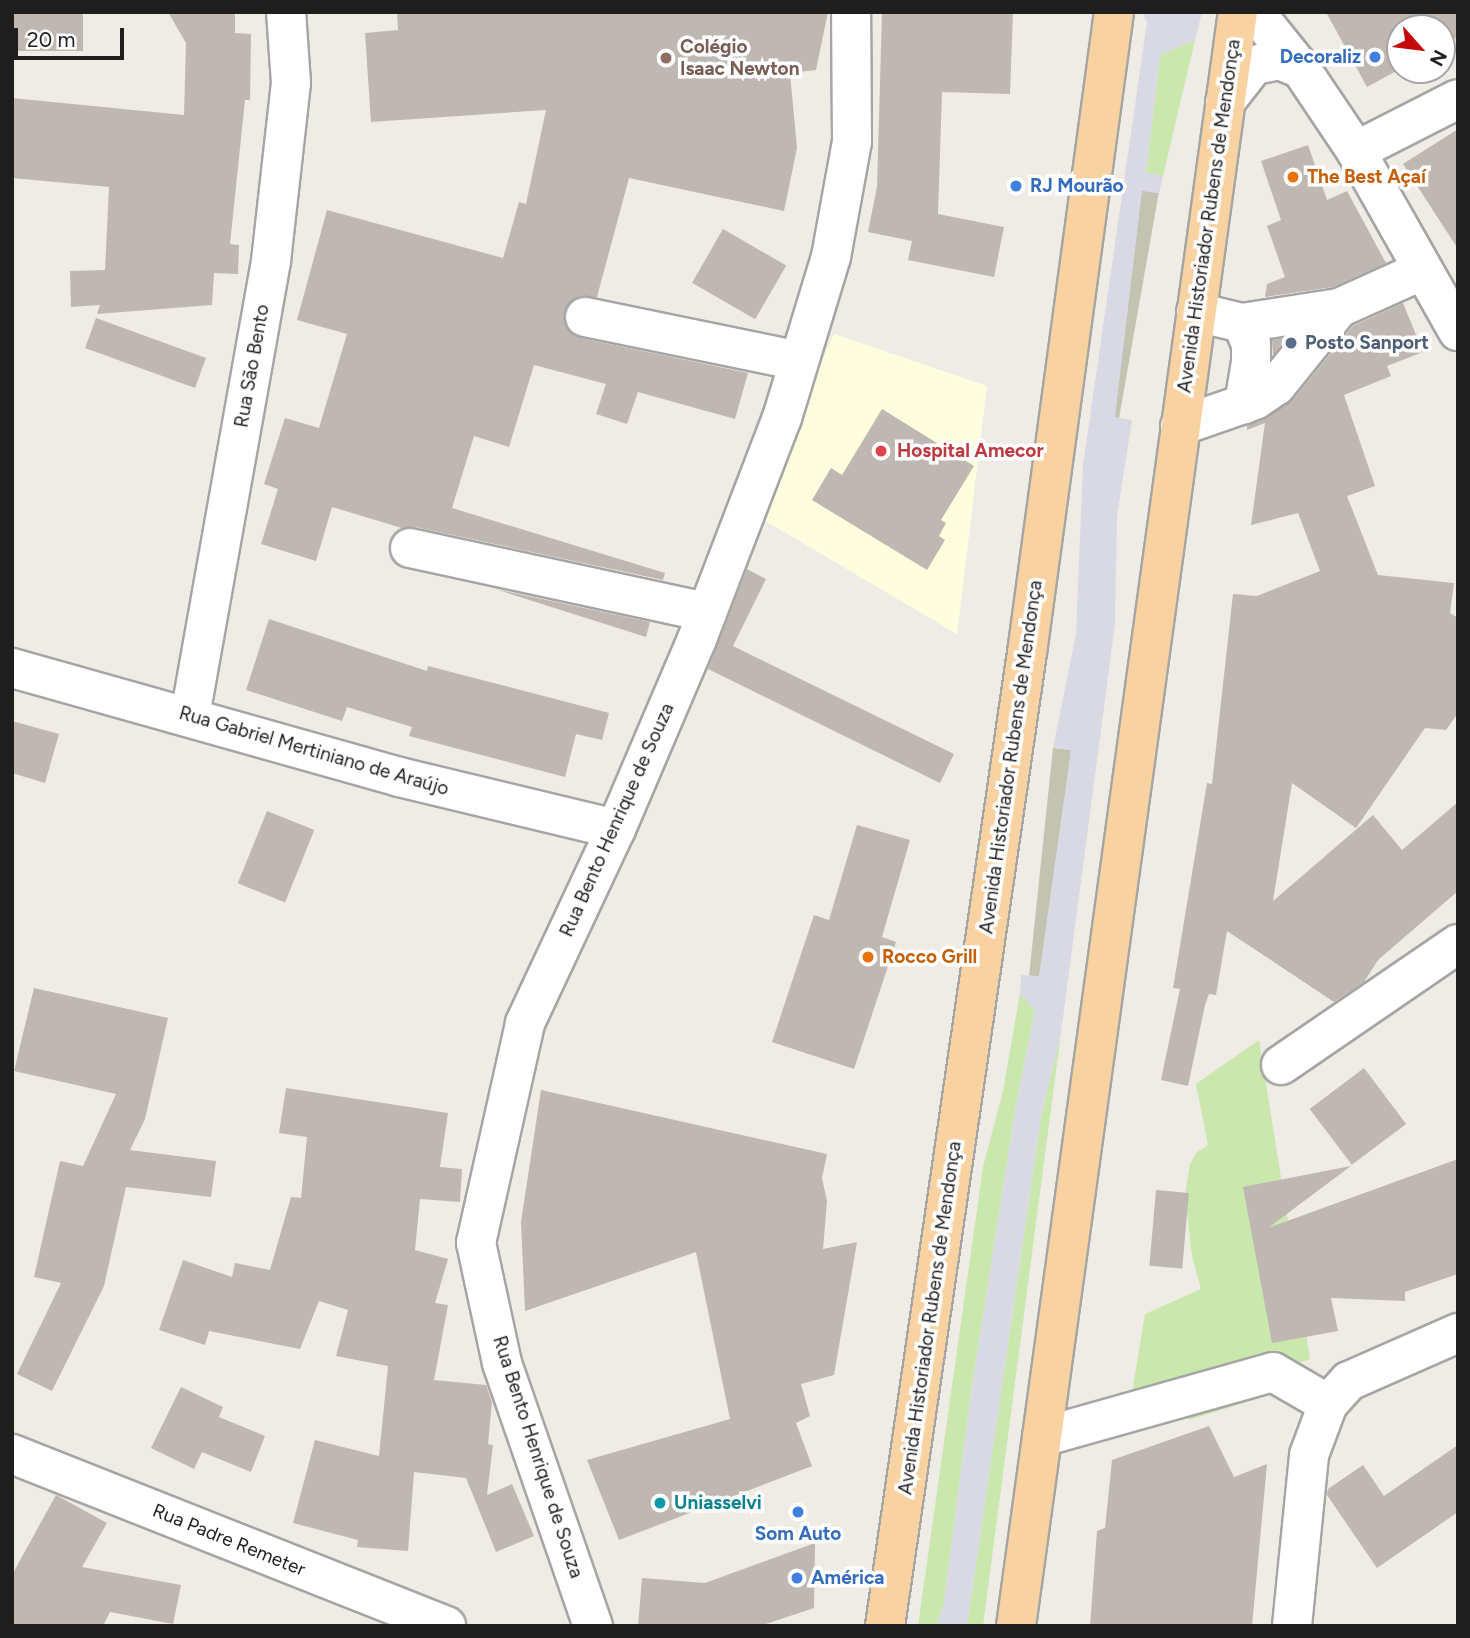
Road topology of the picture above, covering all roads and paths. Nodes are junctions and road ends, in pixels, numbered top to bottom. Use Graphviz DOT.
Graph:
graph roads {
  1 [pos="286,12"];
  2 [pos="851,12"];
  3 [pos="1114,12"];
  4 [pos="1238,12"];
  5 [pos="1255,12"];
  6 [pos="1301,69"];
  7 [pos="1458,99"];
  8 [pos="1225,102"];
  9 [pos="1356,150"];
  10 [pos="1423,270"];
  11 [pos="1339,308"];
  12 [pos="1196,312"];
  13 [pos="585,317"];
  14 [pos="1242,323"];
  15 [pos="1458,331"];
  16 [pos="799,361"];
  17 [pos="1244,404"];
  18 [pos="1180,426"];
  19 [pos="410,548"];
  20 [pos="707,612"];
  21 [pos="12,668"];
  22 [pos="191,716"];
  23 [pos="616,829"];
  24 [pos="1458,944"];
  25 [pos="1281,1065"];
  26 [pos="1458,1333"];
  27 [pos="1328,1404"];
  28 [pos="1042,1437"];
  29 [pos="12,1454"];
  30 [pos="446,1626"];
  31 [pos="593,1626"];
  32 [pos="885,1626"];
  33 [pos="1016,1626"];
  34 [pos="1292,1626"];
  1 -- 22 [label="street, Rua São Bento"];
  2 -- 16 [label="street, Rua Bento Henrique de Souza"];
  3 -- 32 [label="main road, Avenida Historiador Rubens de Mendonça"];
  4 -- 8 [label="main road, Avenida Historiador Rubens de Mendonça"];
  5 -- 6 [label="street"];
  6 -- 8 [label="street"];
  6 -- 9 [label="street"];
  7 -- 9 [label="street"];
  8 -- 12 [label="main road, Avenida Historiador Rubens de Mendonça"];
  9 -- 10 [label="street"];
  10 -- 11 [label="street"];
  10 -- 15 [label="street"];
  11 -- 14 [label="street"];
  11 -- 17 [label="street"];
  12 -- 14 [label="street"];
  12 -- 18 [label="main road, Avenida Historiador Rubens de Mendonça"];
  13 -- 16 [label="street"];
  14 -- 17 [label="street"];
  16 -- 20 [label="street, Rua Bento Henrique de Souza"];
  17 -- 18 [label="street"];
  18 -- 28 [label="main road, Avenida Historiador Rubens de Mendonça"];
  19 -- 20 [label="street"];
  20 -- 23 [label="street, Rua Bento Henrique de Souza"];
  21 -- 22 [label="street, Rua Gabriel Mertiniano de Araújo"];
  22 -- 23 [label="street, Rua Gabriel Mertiniano de Araújo"];
  23 -- 31 [label="street, Rua Bento Henrique de Souza"];
  24 -- 25 [label="street"];
  26 -- 27 [label="street"];
  27 -- 28 [label="street"];
  27 -- 34 [label="street"];
  28 -- 33 [label="main road, Avenida Historiador Rubens de Mendonça"];
  29 -- 30 [label="street, Rua Padre Remeter"];
}
